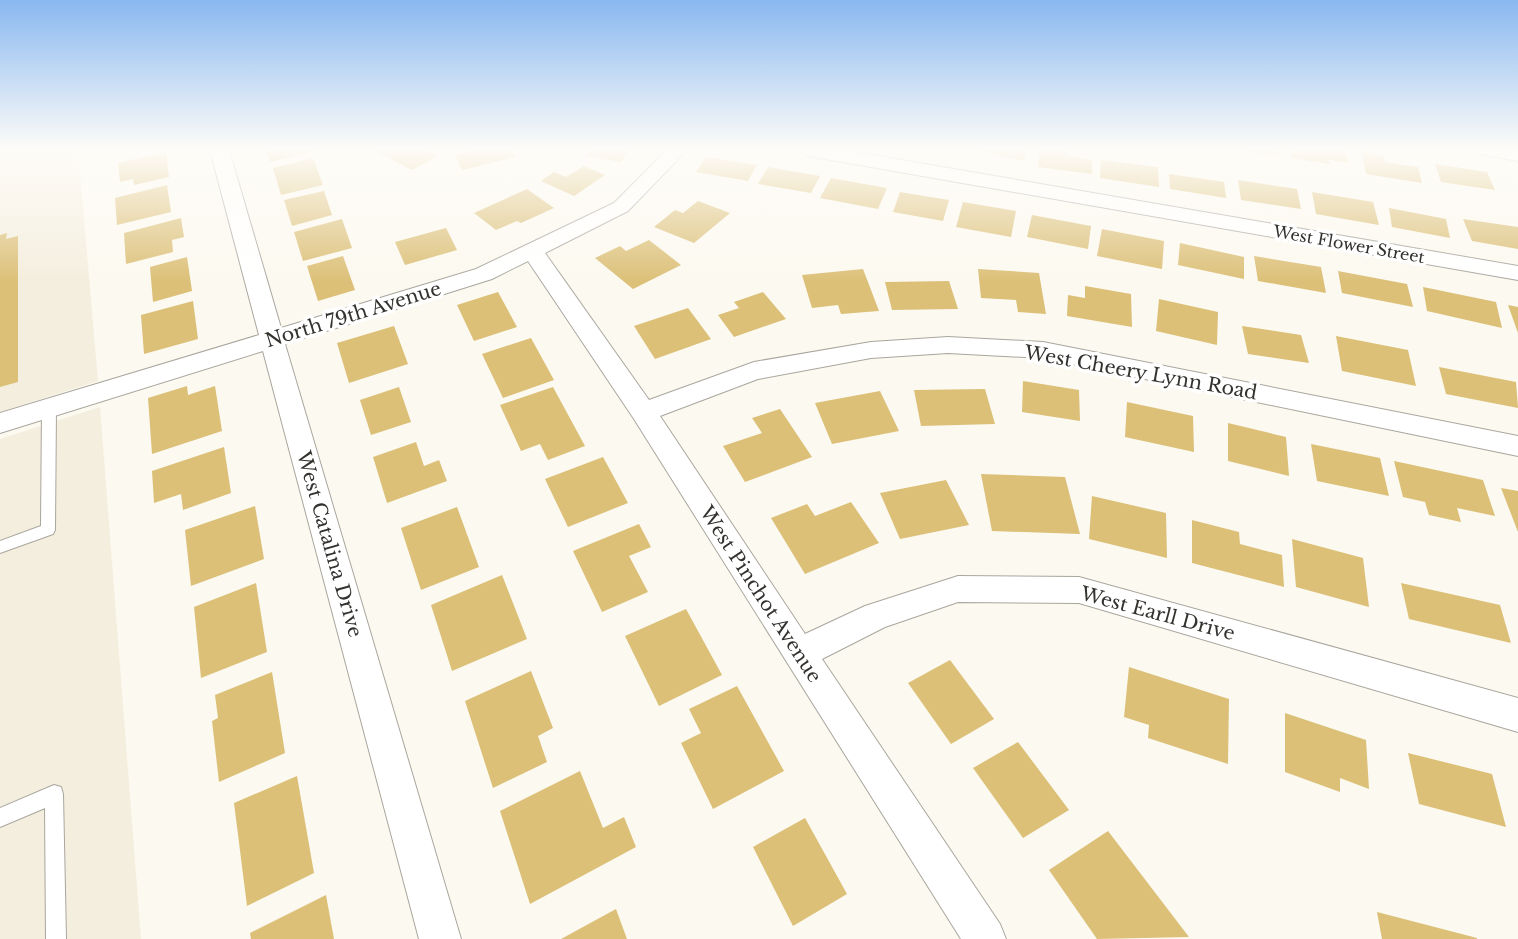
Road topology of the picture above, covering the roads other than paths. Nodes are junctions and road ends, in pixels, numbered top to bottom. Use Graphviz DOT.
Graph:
graph roads {
  1 [pos="232,194"];
  2 [pos="634,194"];
  3 [pos="1061,194"];
  4 [pos="533,252"];
  5 [pos="1518,273"];
  6 [pos="273,339"];
  7 [pos="49,408"];
  8 [pos="643,412"];
  9 [pos="0,423"];
  10 [pos="1518,446"];
  11 [pos="0,547"];
  12 [pos="800,653"];
  13 [pos="1518,715"];
  14 [pos="0,818"];
  15 [pos="56,939"];
  16 [pos="440,939"];
  17 [pos="985,939"];
  1 -- 6 [label="street, West Catalina Drive"];
  2 -- 4 [label="street, North 79th Avenue"];
  3 -- 5 [label="street, West Flower Street"];
  4 -- 6 [label="street, North 79th Avenue"];
  4 -- 8 [label="street, West Pinchot Avenue"];
  6 -- 7 [label="street, North 79th Avenue"];
  6 -- 16 [label="street, West Catalina Drive"];
  7 -- 9 [label="street, North 79th Avenue"];
  7 -- 11 [label="lane"];
  8 -- 10 [label="street, West Cheery Lynn Road"];
  8 -- 12 [label="street, West Pinchot Avenue"];
  12 -- 13 [label="street, West Earll Drive"];
  12 -- 17 [label="street, West Pinchot Avenue"];
  14 -- 15 [label="lane"];
}
